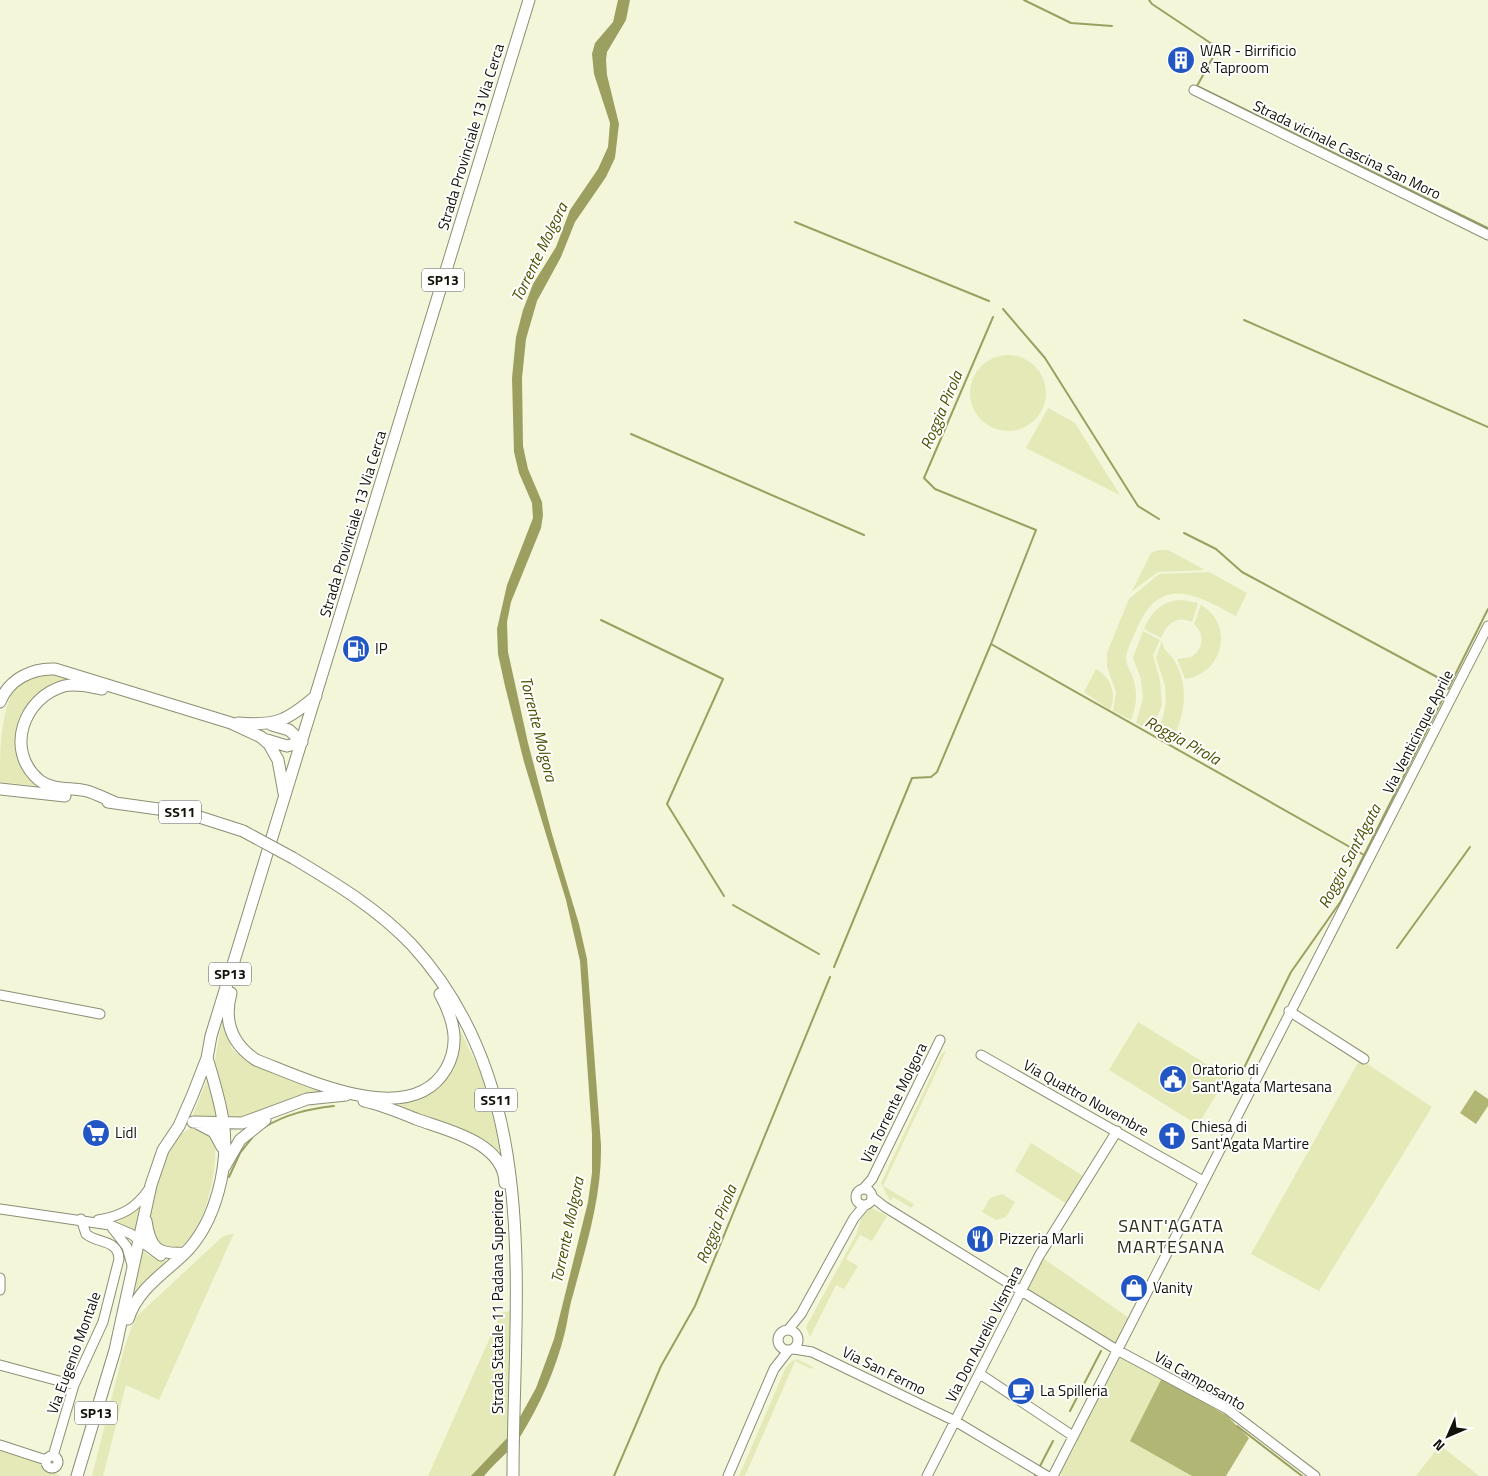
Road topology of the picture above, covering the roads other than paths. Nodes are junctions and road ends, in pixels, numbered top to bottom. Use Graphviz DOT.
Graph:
graph roads {
  1 [pos="529,0"];
  2 [pos="1194,90"];
  3 [pos="1488,235"];
  4 [pos="1488,626"];
  5 [pos="316,695"];
  6 [pos="148,699"];
  7 [pos="0,702"];
  8 [pos="232,723"];
  9 [pos="264,725"];
  10 [pos="261,737"];
  11 [pos="302,742"];
  12 [pos="0,788"];
  13 [pos="285,799"];
  14 [pos="116,802"];
  15 [pos="256,892"];
  16 [pos="414,948"];
  17 [pos="0,995"];
  18 [pos="1289,1011"];
  19 [pos="100,1014"];
  20 [pos="940,1040"];
  21 [pos="981,1055"];
  22 [pos="207,1058"];
  23 [pos="1364,1059"];
  24 [pos="352,1094"];
  25 [pos="333,1096"];
  26 [pos="279,1110"];
  27 [pos="193,1122"];
  28 [pos="224,1122"];
  29 [pos="179,1126"];
  30 [pos="1117,1131"];
  31 [pos="224,1152"];
  32 [pos="221,1174"];
  33 [pos="1203,1181"];
  34 [pos="151,1185"];
  35 [pos="866,1198"];
  36 [pos="0,1209"];
  37 [pos="145,1216"];
  38 [pos="81,1220"];
  39 [pos="93,1221"];
  40 [pos="110,1224"];
  41 [pos="139,1240"];
  42 [pos="185,1253"];
  43 [pos="515,1271"];
  44 [pos="133,1273"];
  45 [pos="0,1279"];
  46 [pos="0,1290"];
  47 [pos="1022,1291"];
  48 [pos="794,1334"];
  49 [pos="778,1344"];
  50 [pos="115,1350"];
  51 [pos="791,1350"];
  52 [pos="1117,1350"];
  53 [pos="812,1352"];
  54 [pos="0,1365"];
  55 [pos="774,1369"];
  56 [pos="980,1374"];
  57 [pos="74,1385"];
  58 [pos="956,1421"];
  59 [pos="1073,1436"];
  60 [pos="0,1445"];
  61 [pos="49,1458"];
  62 [pos="51,1472"];
  63 [pos="77,1476"];
  64 [pos="513,1476"];
  65 [pos="728,1476"];
  66 [pos="927,1476"];
  67 [pos="1047,1476"];
  68 [pos="1053,1476"];
  69 [pos="1315,1476"];
  1 -- 5 [label="main road, Strada Provinciale 13 Via Cerca / SP13"];
  2 -- 3 [label="street, Strada vicinale Cascina San Moro"];
  4 -- 18 [label="street, Via Venticinque Aprile"];
  5 -- 9 [label="main road"];
  5 -- 11 [label="main road, Strada Provinciale 13 Via Cerca / SP13"];
  6 -- 7 [label="main road"];
  6 -- 8 [label="main road"];
  6 -- 14 [label="main road"];
  8 -- 9 [label="main road"];
  8 -- 10 [label="main road"];
  9 -- 11 [label="main road"];
  10 -- 11 [label="main road"];
  10 -- 13 [label="main road"];
  11 -- 13 [label="main road, Strada Provinciale 13 Via Cerca / SP13"];
  12 -- 14 [label="main road, Strada Statale 11 Padana Superiore / SS11"];
  13 -- 15 [label="main road, Strada Provinciale 13 Via Cerca / SP13"];
  14 -- 16 [label="main road, Strada Statale 11 Padana Superiore / SS11, bridge"];
  15 -- 22 [label="main road, Strada Provinciale 13 Via Cerca / SP13"];
  15 -- 24 [label="main road"];
  16 -- 24 [label="main road"];
  16 -- 43 [label="main road, Strada Statale 11 Padana Superiore / SS11"];
  17 -- 19 [label="street"];
  18 -- 23 [label="street"];
  18 -- 33 [label="street, Via Venticinque Aprile"];
  20 -- 35 [label="street, Via Torrente Molgora"];
  21 -- 30 [label="street, Via Quattro Novembre"];
  22 -- 28 [label="main road, Strada Provinciale 13 Via Cerca / SP13"];
  22 -- 29 [label="main road, Strada Provinciale 13 Via Cerca / SP13"];
  24 -- 25 [label="main road"];
  25 -- 26 [label="main road"];
  25 -- 43 [label="main road"];
  26 -- 28 [label="main road"];
  26 -- 32 [label="main road"];
  27 -- 28 [label="main road"];
  27 -- 29 [label="main road"];
  27 -- 31 [label="main road"];
  28 -- 31 [label="main road, Strada Provinciale 13 Via Cerca / SP13"];
  29 -- 34 [label="main road, Strada Provinciale 13 Via Cerca / SP13"];
  30 -- 33 [label="street, Via Quattro Novembre"];
  30 -- 47 [label="street, Via Don Aurelio Vismara"];
  31 -- 32 [label="main road, Strada Provinciale 13 Via Cerca / SP13"];
  32 -- 42 [label="main road, Strada Provinciale 13 Via Cerca / SP13"];
  33 -- 52 [label="street, Via Venticinque Aprile"];
  34 -- 37 [label="main road, Strada Provinciale 13 Via Cerca / SP13"];
  34 -- 39 [label="street"];
  35 -- 47 [label="street, Via Camposanto"];
  35 -- 48 [label="street, Via Torrente Molgora"];
  36 -- 38 [label="street"];
  37 -- 41 [label="main road, Strada Provinciale 13 Via Cerca / SP13"];
  37 -- 42 [label="main road, SP13"];
  38 -- 39 [label="street"];
  38 -- 57 [label="street, Via Eugenio Montale"];
  39 -- 40 [label="street"];
  40 -- 41 [label="street"];
  40 -- 44 [label="street"];
  41 -- 42 [label="street"];
  41 -- 44 [label="main road, Strada Provinciale 13 Via Cerca / SP13"];
  42 -- 50 [label="main road, Strada Provinciale 13 Via Cerca / SP13"];
  43 -- 64 [label="main road, Strada Statale 11 Padana Superiore / SS11"];
  44 -- 50 [label="main road, Strada Provinciale 13 Via Cerca / SP13"];
  45 -- 46 [label="street"];
  47 -- 52 [label="street, Via Camposanto"];
  47 -- 56 [label="street, Via Don Aurelio Vismara"];
  48 -- 49 [label="street, Via Torrente Molgora"];
  48 -- 51 [label="street, Via Torrente Molgora"];
  48 -- 53 [label="street"];
  49 -- 51 [label="street"];
  49 -- 55 [label="street"];
  50 -- 63 [label="main road, Strada Provinciale 13 Via Cerca / SP13"];
  51 -- 53 [label="street"];
  51 -- 55 [label="street, Via Torrente Molgora"];
  52 -- 59 [label="street, Via Venticinque Aprile"];
  52 -- 69 [label="street, Via Camposanto"];
  53 -- 58 [label="street, Via San Fermo"];
  54 -- 57 [label="street"];
  55 -- 65 [label="street"];
  56 -- 58 [label="street, Via Don Aurelio Vismara"];
  56 -- 59 [label="street"];
  57 -- 61 [label="street, Via Eugenio Montale"];
  58 -- 66 [label="street, Via Don Aurelio Vismara"];
  58 -- 67 [label="street, Via San Fermo"];
  59 -- 68 [label="street, Via Venticinque Aprile"];
  60 -- 61 [label="street"];
  61 -- 62 [label="street, Via Eugenio Montale"];
}
